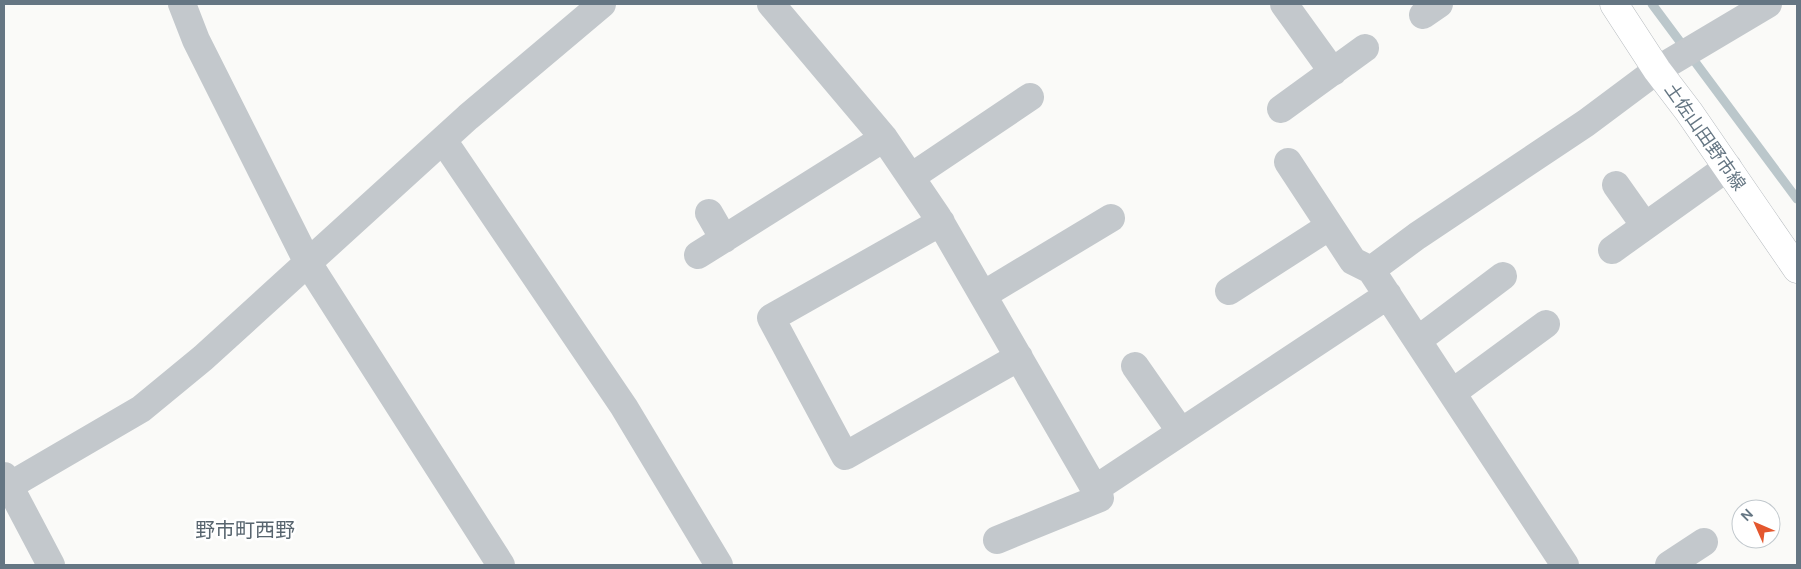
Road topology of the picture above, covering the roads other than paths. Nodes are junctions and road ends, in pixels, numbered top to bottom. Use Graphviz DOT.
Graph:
graph roads {
  1 [pos="182,4"];
  2 [pos="602,4"];
  3 [pos="771,4"];
  4 [pos="1284,4"];
  5 [pos="1614,4"];
  6 [pos="1768,4"];
  7 [pos="1365,48"];
  8 [pos="1658,70"];
  9 [pos="1333,72"];
  10 [pos="1030,97"];
  11 [pos="1281,109"];
  12 [pos="884,138"];
  13 [pos="442,140"];
  14 [pos="1288,162"];
  15 [pos="1728,167"];
  16 [pos="911,177"];
  17 [pos="1616,185"];
  18 [pos="709,213"];
  19 [pos="1111,218"];
  20 [pos="941,222"];
  21 [pos="1330,226"];
  22 [pos="1646,226"];
  23 [pos="724,239"];
  24 [pos="1612,250"];
  25 [pos="698,255"];
  26 [pos="308,263"];
  27 [pos="1797,269"];
  28 [pos="1372,270"];
  29 [pos="1503,276"];
  30 [pos="1229,291"];
  31 [pos="983,294"];
  32 [pos="1388,295"];
  33 [pos="1546,324"];
  34 [pos="1418,340"];
  35 [pos="1019,357"];
  36 [pos="1136,366"];
  37 [pos="1452,393"];
  38 [pos="1181,432"];
  39 [pos="6,481"];
  40 [pos="1095,490"];
  41 [pos="997,540"];
  42 [pos="1704,542"];
  43 [pos="51,565"];
  44 [pos="501,565"];
  45 [pos="719,565"];
  46 [pos="1565,565"];
  47 [pos="1669,565"];
  1 -- 26 [label="street"];
  2 -- 13 [label="street"];
  3 -- 12 [label="street"];
  4 -- 9 [label="street"];
  5 -- 8 [label="main road, 土佐山田野市線"];
  6 -- 8 [label="street"];
  7 -- 9 [label="street"];
  8 -- 15 [label="main road, 土佐山田野市線"];
  8 -- 28 [label="street"];
  9 -- 11 [label="street"];
  10 -- 16 [label="street"];
  12 -- 16 [label="street"];
  12 -- 23 [label="street"];
  13 -- 26 [label="street"];
  13 -- 45 [label="street"];
  14 -- 21 [label="street"];
  15 -- 22 [label="street"];
  15 -- 27 [label="main road, 土佐山田野市線"];
  16 -- 20 [label="street"];
  17 -- 22 [label="street"];
  18 -- 23 [label="street"];
  19 -- 31 [label="street"];
  20 -- 31 [label="street"];
  20 -- 35 [label="street"];
  21 -- 28 [label="street"];
  21 -- 30 [label="street"];
  22 -- 24 [label="street"];
  23 -- 25 [label="street"];
  26 -- 39 [label="street"];
  26 -- 44 [label="street"];
  28 -- 32 [label="street"];
  29 -- 34 [label="street"];
  31 -- 35 [label="street"];
  32 -- 34 [label="street"];
  32 -- 38 [label="street"];
  33 -- 37 [label="street"];
  34 -- 37 [label="street"];
  35 -- 40 [label="street"];
  36 -- 38 [label="street"];
  37 -- 46 [label="street"];
  38 -- 40 [label="street"];
  39 -- 43 [label="street"];
  40 -- 41 [label="street"];
  42 -- 47 [label="street"];
}
